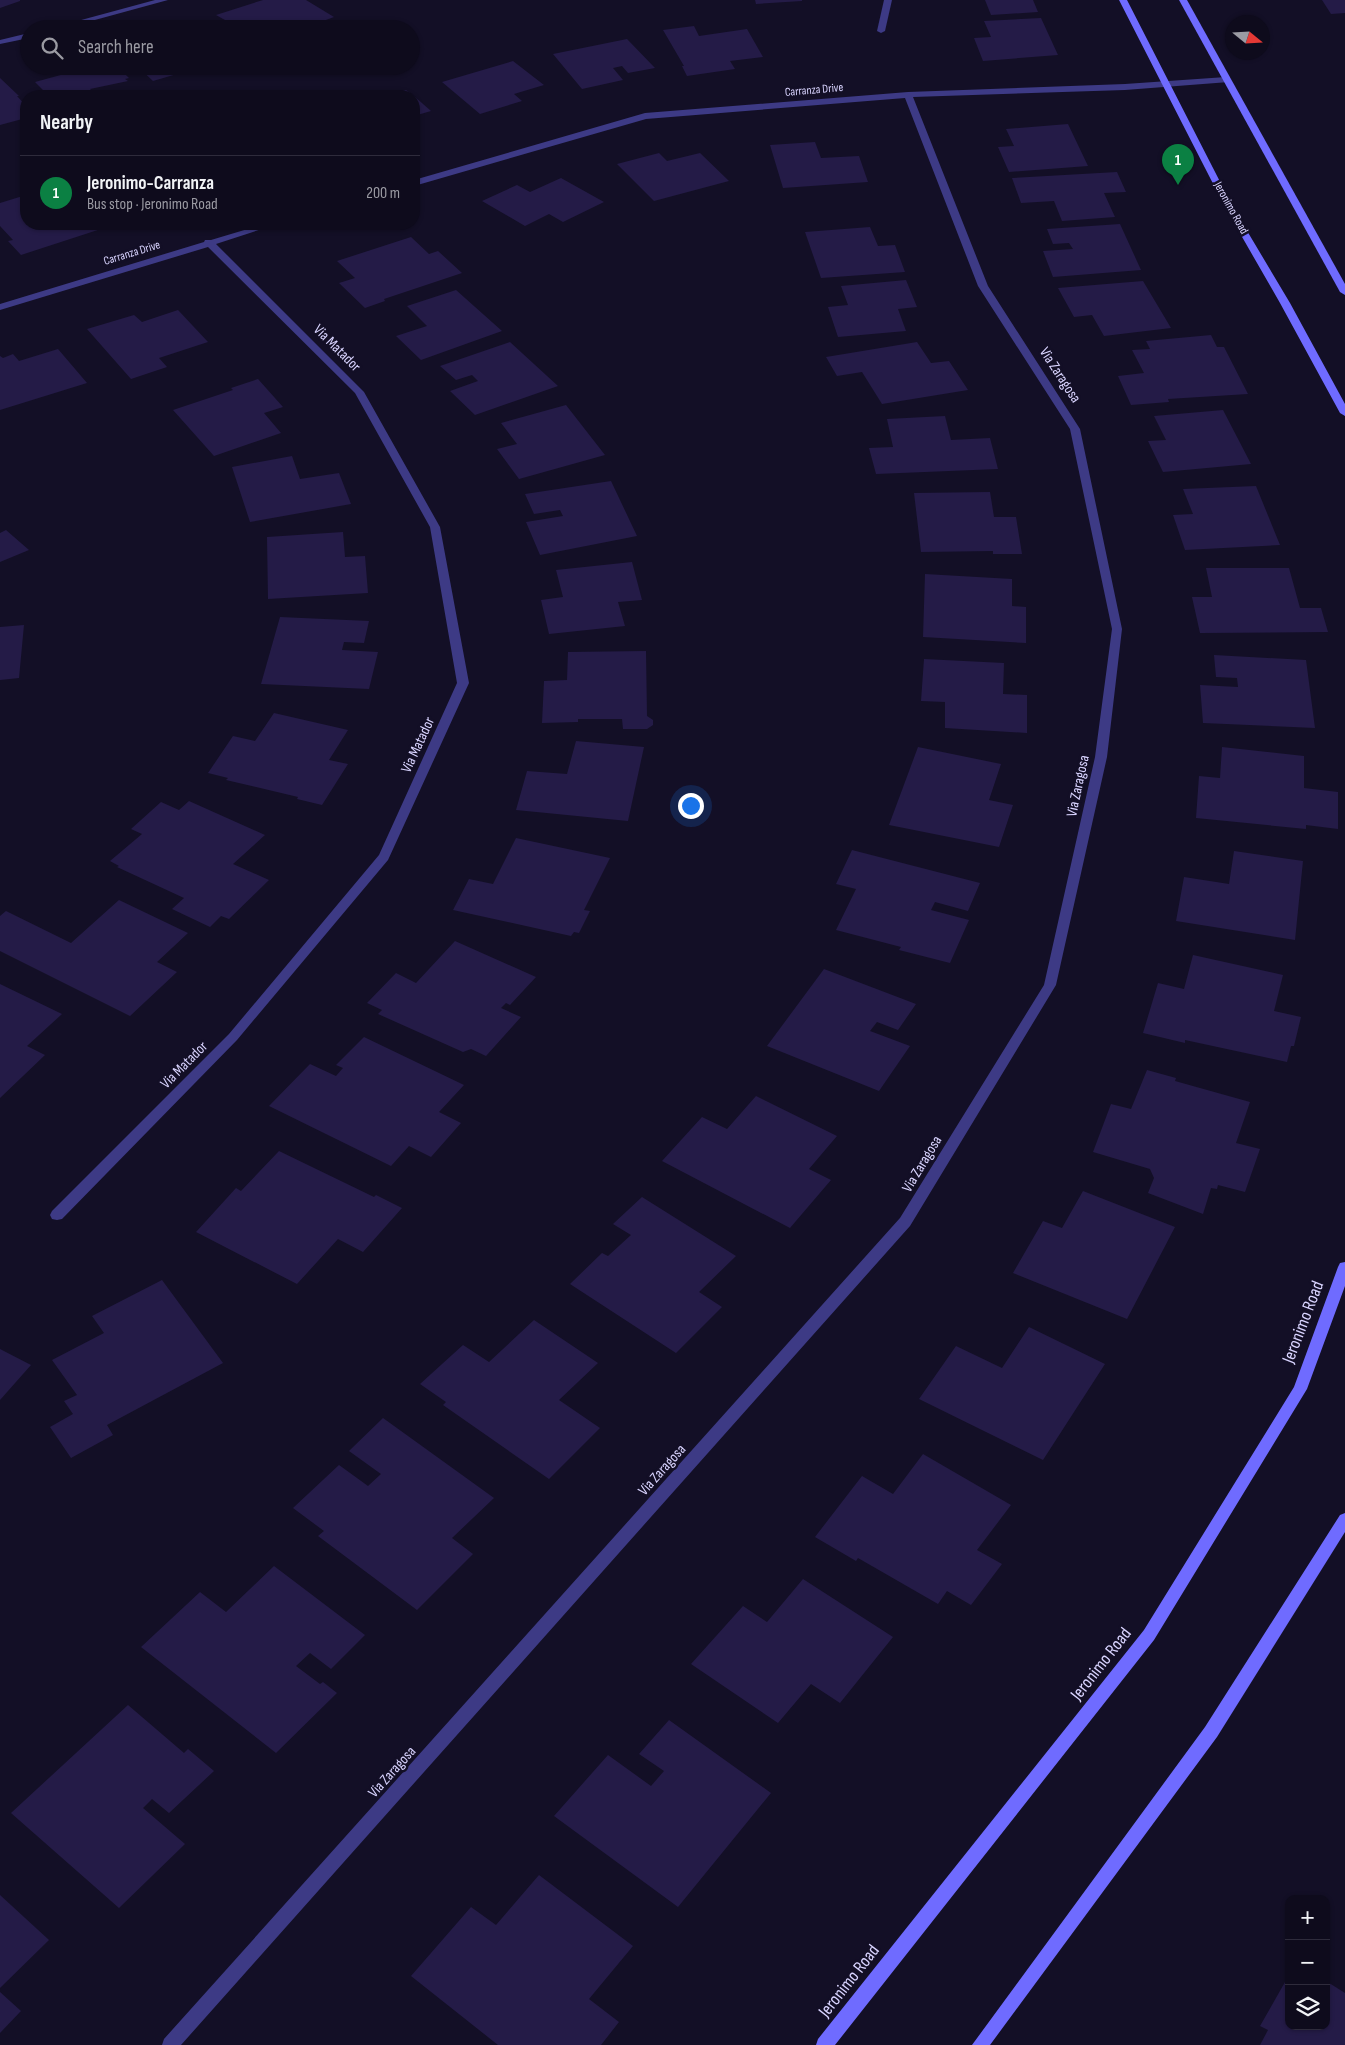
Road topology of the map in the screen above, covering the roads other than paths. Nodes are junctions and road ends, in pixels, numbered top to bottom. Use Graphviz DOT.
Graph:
graph roads {
  1 [pos="164,0"];
  2 [pos="888,0"];
  3 [pos="1123,0"];
  4 [pos="1182,0"];
  5 [pos="87,20"];
  6 [pos="881,31"];
  7 [pos="20,37"];
  8 [pos="0,42"];
  9 [pos="1226,80"];
  10 [pos="1167,84"];
  11 [pos="908,95"];
  12 [pos="420,181"];
  13 [pos="251,230"];
  14 [pos="208,242"];
  15 [pos="1345,292"];
  16 [pos="0,307"];
  17 [pos="1345,414"];
  18 [pos="57,1215"];
  19 [pos="1345,1267"];
  20 [pos="1345,1519"];
  21 [pos="170,2045"];
  22 [pos="824,2045"];
  23 [pos="980,2045"];
  1 -- 5 [label="street"];
  2 -- 6 [label="street"];
  3 -- 10 [label="main road, Jeronimo Road"];
  4 -- 9 [label="main road"];
  7 -- 8 [label="street"];
  9 -- 10 [label="street, Carranza Drive"];
  9 -- 15 [label="main road"];
  10 -- 11 [label="street, Carranza Drive"];
  10 -- 17 [label="main road, Jeronimo Road"];
  11 -- 12 [label="street, Carranza Drive"];
  11 -- 21 [label="street, Via Zaragosa"];
  13 -- 14 [label="street, Carranza Drive"];
  14 -- 16 [label="street, Carranza Drive"];
  14 -- 18 [label="street, Via Matador"];
  19 -- 22 [label="main road, Jeronimo Road"];
  20 -- 23 [label="main road"];
}
